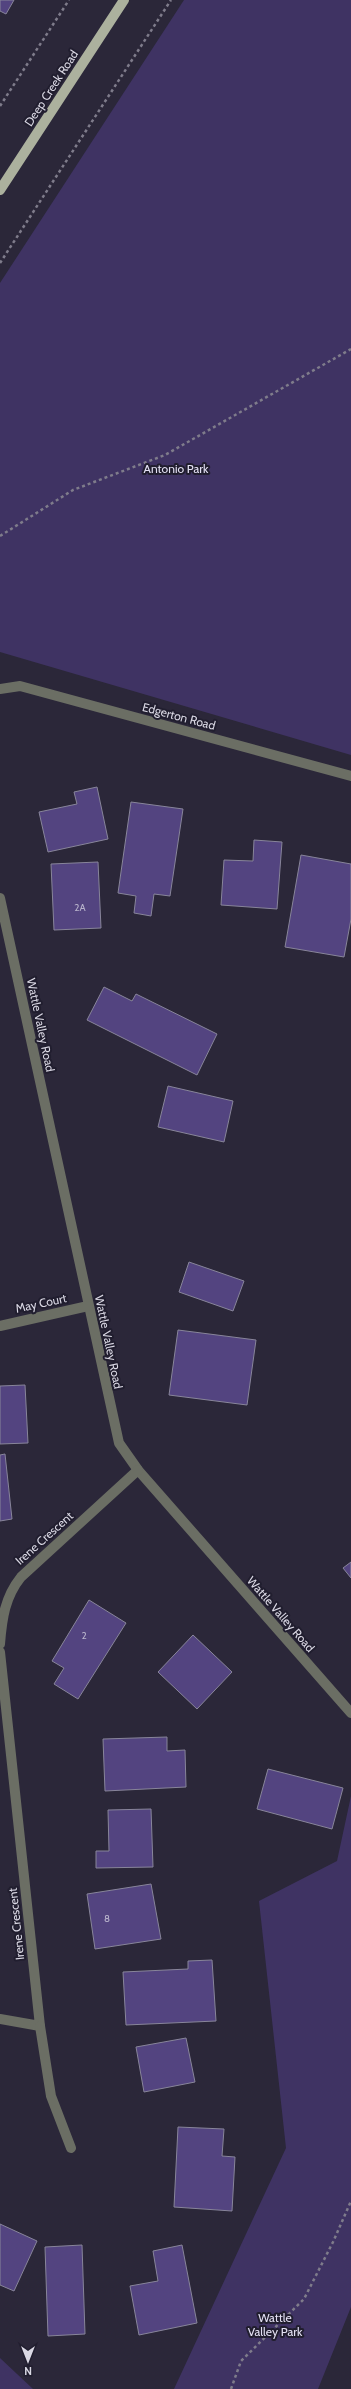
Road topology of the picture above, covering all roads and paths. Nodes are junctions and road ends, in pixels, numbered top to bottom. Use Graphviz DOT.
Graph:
graph roads {
  1 [pos="69,0"];
  2 [pos="124,0"];
  3 [pos="172,0"];
  4 [pos="0,106"];
  5 [pos="0,190"];
  6 [pos="0,263"];
  7 [pos="351,349"];
  8 [pos="0,536"];
  9 [pos="0,689"];
  10 [pos="351,776"];
  11 [pos="0,898"];
  12 [pos="88,1306"];
  13 [pos="0,1326"];
  14 [pos="138,1470"];
  15 [pos="0,1644"];
  16 [pos="0,1652"];
  17 [pos="351,1713"];
  18 [pos="0,2020"];
  19 [pos="40,2026"];
  20 [pos="71,2148"];
  21 [pos="351,2201"];
  22 [pos="231,2389"];
  1 -- 4 [label="path"];
  2 -- 5 [label="main road, Deep Creek Road"];
  3 -- 6 [label="path"];
  7 -- 8 [label="path"];
  9 -- 10 [label="street, Edgerton Road"];
  11 -- 12 [label="street, Wattle Valley Road"];
  12 -- 13 [label="street, May Court"];
  12 -- 14 [label="street, Wattle Valley Road"];
  14 -- 15 [label="street, Irene Crescent"];
  14 -- 17 [label="street, Wattle Valley Road"];
  16 -- 19 [label="street, Irene Crescent"];
  18 -- 19 [label="street"];
  19 -- 20 [label="street, Irene Crescent"];
  21 -- 22 [label="path"];
}
